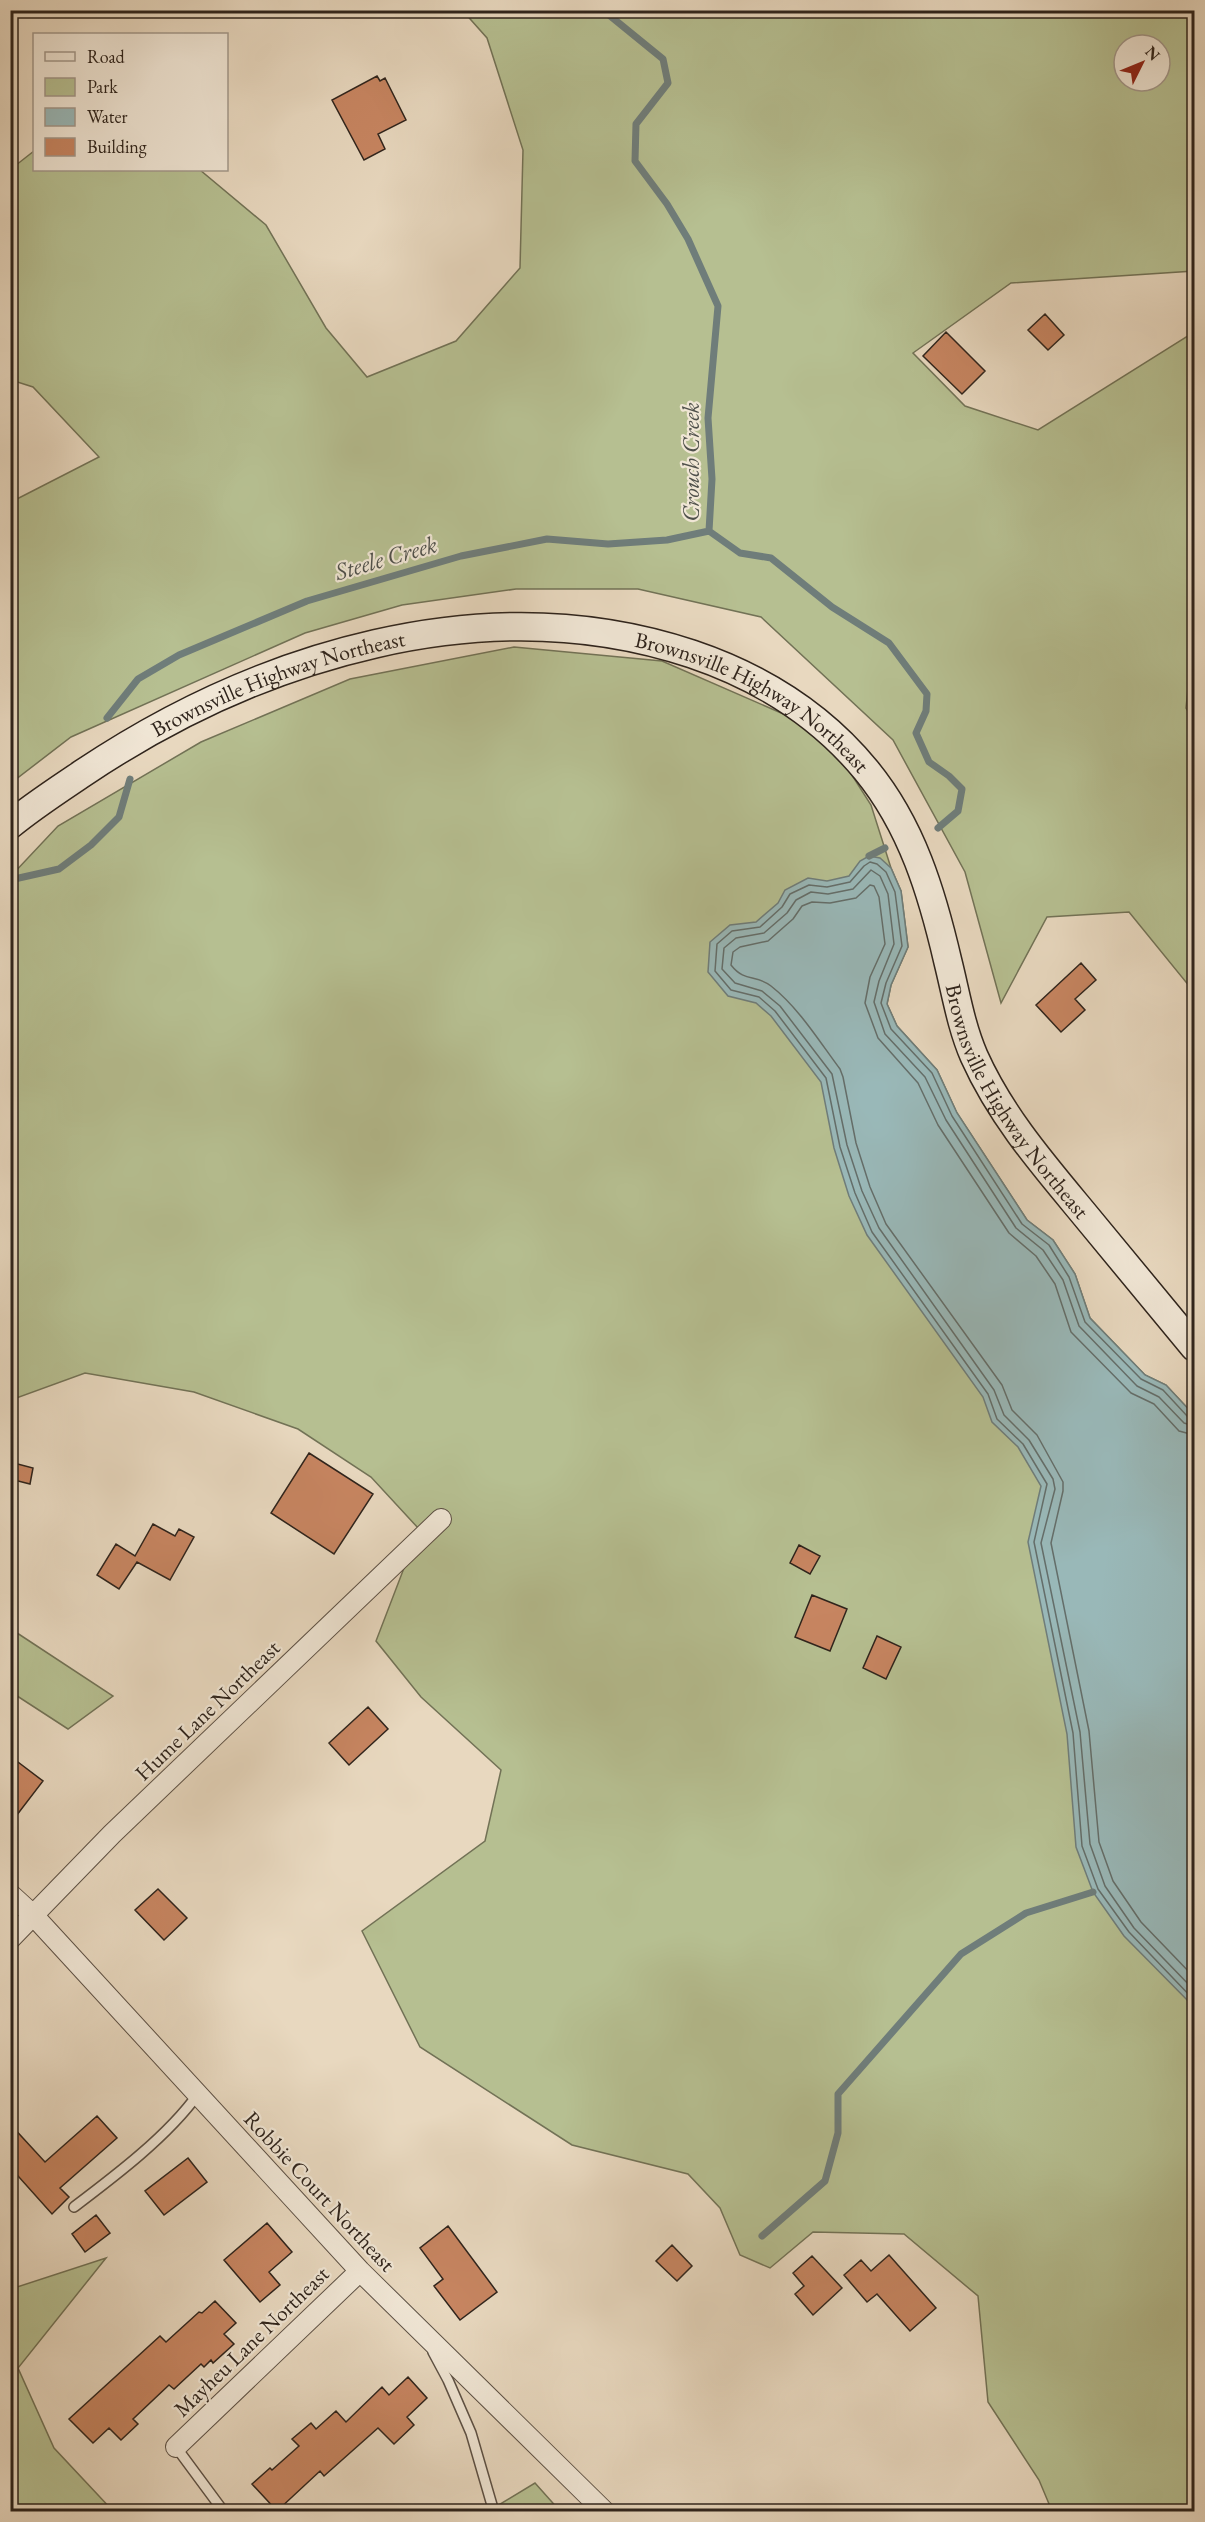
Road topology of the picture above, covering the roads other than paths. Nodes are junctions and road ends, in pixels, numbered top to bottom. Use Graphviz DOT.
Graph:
graph roads {
  1 [pos="10,825"];
  2 [pos="1194,1347"];
  3 [pos="441,1519"];
  4 [pos="10,1894"];
  5 [pos="33,1915"];
  6 [pos="10,1939"];
  7 [pos="198,2094"];
  8 [pos="74,2206"];
  9 [pos="360,2271"];
  10 [pos="424,2334"];
  11 [pos="176,2447"];
  12 [pos="224,2511"];
  13 [pos="494,2511"];
  14 [pos="605,2511"];
  1 -- 2 [label="main road, Brownsville Highway Northeast"];
  3 -- 5 [label="street, Hume Lane Northeast"];
  4 -- 5 [label="street, Robbie Court Northeast"];
  5 -- 6 [label="street, Hume Lane Northeast"];
  5 -- 7 [label="street, Robbie Court Northeast"];
  7 -- 8 [label="lane"];
  7 -- 9 [label="street, Robbie Court Northeast"];
  9 -- 10 [label="street, Robbie Court Northeast"];
  9 -- 11 [label="street, Mayheu Lane Northeast"];
  10 -- 13 [label="lane"];
  10 -- 14 [label="street, Robbie Court Northeast"];
  11 -- 12 [label="lane"];
}
